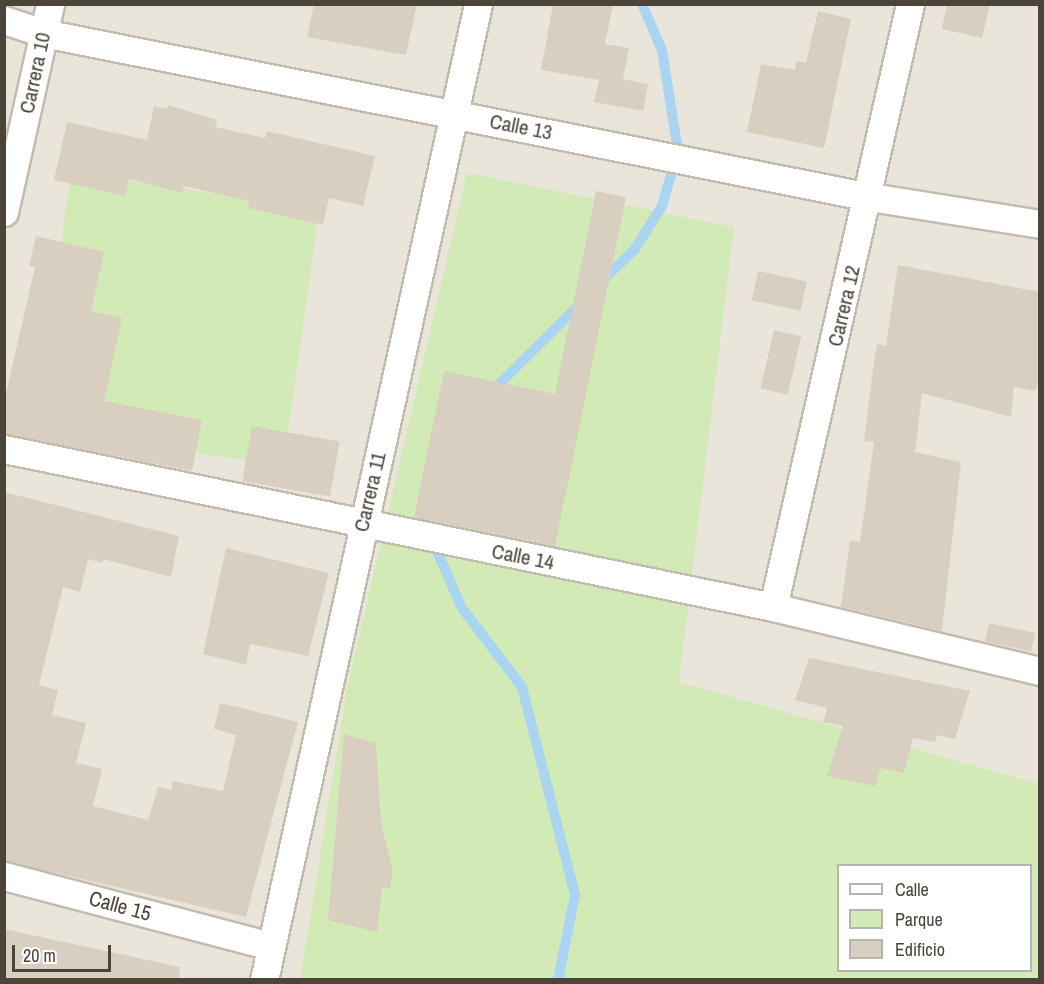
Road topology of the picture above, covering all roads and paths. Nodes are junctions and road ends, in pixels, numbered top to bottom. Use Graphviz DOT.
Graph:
graph roads {
  1 [pos="50,4"];
  2 [pos="478,4"];
  3 [pos="910,4"];
  4 [pos="4,20"];
  5 [pos="44,33"];
  6 [pos="456,114"];
  7 [pos="870,197"];
  8 [pos="4,212"];
  9 [pos="1040,224"];
  10 [pos="4,449"];
  11 [pos="362,524"];
  12 [pos="773,607"];
  13 [pos="1040,671"];
  14 [pos="4,876"];
  15 [pos="271,946"];
  16 [pos="264,980"];
  1 -- 5 [label="street, Carrera 10"];
  2 -- 6 [label="street, Carrera 11"];
  3 -- 7 [label="street, Carrera 12"];
  4 -- 5 [label="street, Calle 13"];
  5 -- 6 [label="street, Calle 13"];
  5 -- 8 [label="street, Carrera 10"];
  6 -- 7 [label="street, Calle 13"];
  6 -- 11 [label="street, Carrera 11"];
  7 -- 9 [label="street, Calle 13"];
  7 -- 12 [label="street, Carrera 12"];
  10 -- 11 [label="street, Calle 14"];
  11 -- 12 [label="street, Calle 14"];
  11 -- 15 [label="street, Carrera 11"];
  12 -- 13 [label="street, Calle 14"];
  14 -- 15 [label="street, Calle 15"];
  15 -- 16 [label="street, Carrera 11"];
}
